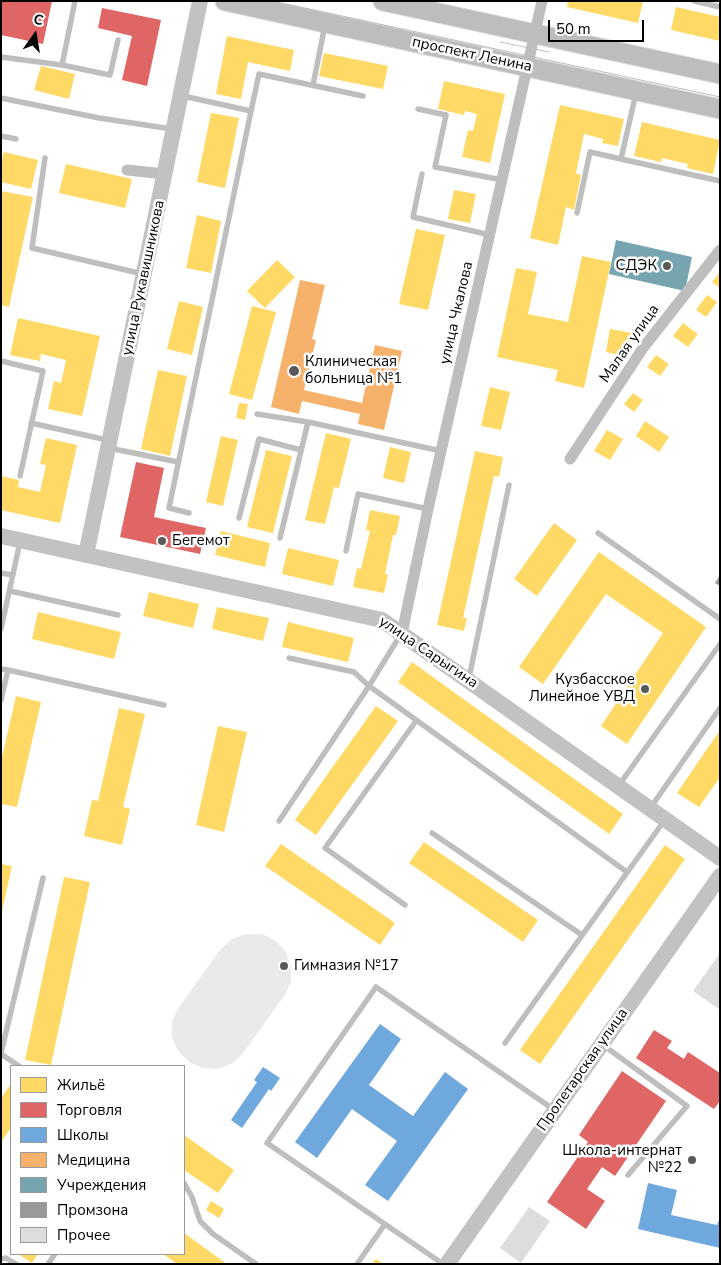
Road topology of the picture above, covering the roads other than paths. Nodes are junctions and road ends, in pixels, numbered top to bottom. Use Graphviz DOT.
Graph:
graph roads {
  1 [pos="75,1"];
  2 [pos="200,1"];
  3 [pos="225,1"];
  4 [pos="384,1"];
  5 [pos="542,1"];
  6 [pos="694,1"];
  7 [pos="720,7"];
  8 [pos="325,23"];
  9 [pos="536,34"];
  10 [pos="118,40"];
  11 [pos="1,57"];
  12 [pos="62,65"];
  13 [pos="529,67"];
  14 [pos="720,74"];
  15 [pos="313,86"];
  16 [pos="637,91"];
  17 [pos="181,95"];
  18 [pos="363,96"];
  19 [pos="1,98"];
  20 [pos="418,109"];
  21 [pos="720,109"];
  22 [pos="251,111"];
  23 [pos="174,130"];
  24 [pos="1,136"];
  25 [pos="16,139"];
  26 [pos="45,158"];
  27 [pos="621,159"];
  28 [pos="128,170"];
  29 [pos="166,174"];
  30 [pos="422,174"];
  31 [pos="502,180"];
  32 [pos="720,181"];
  33 [pos="577,212"];
  34 [pos="490,235"];
  35 [pos="720,250"];
  36 [pos="145,275"];
  37 [pos="1,362"];
  38 [pos="257,414"];
  39 [pos="308,422"];
  40 [pos="31,423"];
  41 [pos="110,444"];
  42 [pos="301,450"];
  43 [pos="441,451"];
  44 [pos="570,459"];
  45 [pos="178,462"];
  46 [pos="20,476"];
  47 [pos="509,485"];
  48 [pos="428,510"];
  49 [pos="189,513"];
  50 [pos="239,518"];
  51 [pos="598,533"];
  52 [pos="1,536"];
  53 [pos="280,538"];
  54 [pos="20,540"];
  55 [pos="346,551"];
  56 [pos="86,555"];
  57 [pos="1,573"];
  58 [pos="13,575"];
  59 [pos="10,591"];
  60 [pos="118,615"];
  61 [pos="720,619"];
  62 [pos="1,629"];
  63 [pos="402,632"];
  64 [pos="720,644"];
  65 [pos="289,658"];
  66 [pos="4,670"];
  67 [pos="469,680"];
  68 [pos="368,686"];
  69 [pos="1,700"];
  70 [pos="164,705"];
  71 [pos="720,708"];
  72 [pos="416,721"];
  73 [pos="618,786"];
  74 [pos="650,809"];
  75 [pos="665,819"];
  76 [pos="279,821"];
  77 [pos="432,833"];
  78 [pos="720,858"];
  79 [pos="627,872"];
  80 [pos="720,876"];
  81 [pos="43,878"];
  82 [pos="405,906"];
  83 [pos="582,935"];
  84 [pos="505,1043"];
  85 [pos="602,1044"];
  86 [pos="1,1053"];
  87 [pos="18,1065"];
  88 [pos="555,1110"];
  89 [pos="628,1175"];
  90 [pos="185,1185"];
  91 [pos="385,1224"];
  92 [pos="1,1259"];
  93 [pos="16,1264"];
  94 [pos="256,1264"];
  95 [pos="357,1264"];
  96 [pos="442,1264"];
  97 [pos="447,1264"];
  1 -- 12 [label="lane"];
  2 -- 17 [label="street, улица Рукавишникова"];
  3 -- 8 [label="main road, проспект Ленина"];
  4 -- 9 [label="main road"];
  5 -- 9 [label="street, улица Чкалова"];
  6 -- 7 [label="lane"];
  8 -- 13 [label="main road, проспект Ленина"];
  8 -- 15 [label="lane"];
  9 -- 13 [label="street, улица Чкалова"];
  9 -- 14 [label="main road"];
  10 -- 12 [label="lane"];
  11 -- 12 [label="lane"];
  13 -- 16 [label="main road, проспект Ленина"];
  13 -- 31 [label="street, улица Чкалова"];
  15 -- 18 [label="lane"];
  15 -- 22 [label="lane"];
  16 -- 21 [label="main road, проспект Ленина"];
  16 -- 27 [label="lane"];
  17 -- 22 [label="lane"];
  17 -- 23 [label="street, улица Рукавишникова"];
  19 -- 23 [label="lane"];
  20 -- 31 [label="lane"];
  22 -- 45 [label="lane"];
  23 -- 29 [label="street, улица Рукавишникова"];
  24 -- 25 [label="lane"];
  26 -- 36 [label="lane"];
  27 -- 32 [label="lane"];
  27 -- 33 [label="lane"];
  28 -- 29 [label="street"];
  29 -- 36 [label="street, улица Рукавишникова"];
  30 -- 34 [label="lane"];
  31 -- 34 [label="street, улица Чкалова"];
  34 -- 43 [label="street, улица Чкалова"];
  35 -- 44 [label="street, Малая улица"];
  36 -- 41 [label="street, улица Рукавишникова"];
  37 -- 40 [label="lane"];
  38 -- 39 [label="lane"];
  39 -- 42 [label="lane"];
  39 -- 43 [label="lane"];
  40 -- 41 [label="lane"];
  40 -- 46 [label="lane"];
  41 -- 45 [label="lane"];
  41 -- 56 [label="street, улица Рукавишникова"];
  42 -- 50 [label="lane"];
  42 -- 53 [label="lane"];
  43 -- 48 [label="street, улица Чкалова"];
  45 -- 49 [label="lane"];
  47 -- 67 [label="lane"];
  48 -- 55 [label="lane"];
  48 -- 63 [label="street, улица Чкалова"];
  51 -- 61 [label="lane"];
  52 -- 54 [label="street, улица Сарыгина"];
  54 -- 56 [label="street, улица Сарыгина"];
  54 -- 58 [label="lane"];
  56 -- 63 [label="street, улица Сарыгина"];
  57 -- 58 [label="lane"];
  58 -- 59 [label="lane"];
  59 -- 60 [label="lane"];
  59 -- 62 [label="lane"];
  63 -- 67 [label="street, улица Сарыгина"];
  63 -- 68 [label="lane"];
  64 -- 73 [label="lane"];
  65 -- 68 [label="lane"];
  66 -- 69 [label="lane"];
  66 -- 70 [label="lane"];
  67 -- 73 [label="street, улица Сарыгина"];
  68 -- 72 [label="lane"];
  68 -- 76 [label="lane"];
  71 -- 74 [label="lane"];
  72 -- 79 [label="lane"];
  72 -- 82 [label="lane"];
  73 -- 74 [label="street, улица Сарыгина"];
  74 -- 75 [label="street, улица Сарыгина"];
  75 -- 78 [label="street, улица Сарыгина"];
  75 -- 79 [label="lane"];
  77 -- 83 [label="lane"];
  79 -- 83 [label="lane"];
  80 -- 85 [label="street, Пролетарская улица"];
  81 -- 86 [label="lane"];
  83 -- 84 [label="lane"];
  85 -- 88 [label="street, Пролетарская улица"];
  85 -- 89 [label="lane"];
  86 -- 87 [label="lane"];
  88 -- 91 [label="lane"];
  88 -- 97 [label="street, Пролетарская улица"];
  90 -- 94 [label="lane"];
  91 -- 95 [label="lane"];
  91 -- 96 [label="lane"];
  92 -- 93 [label="lane"];
}
